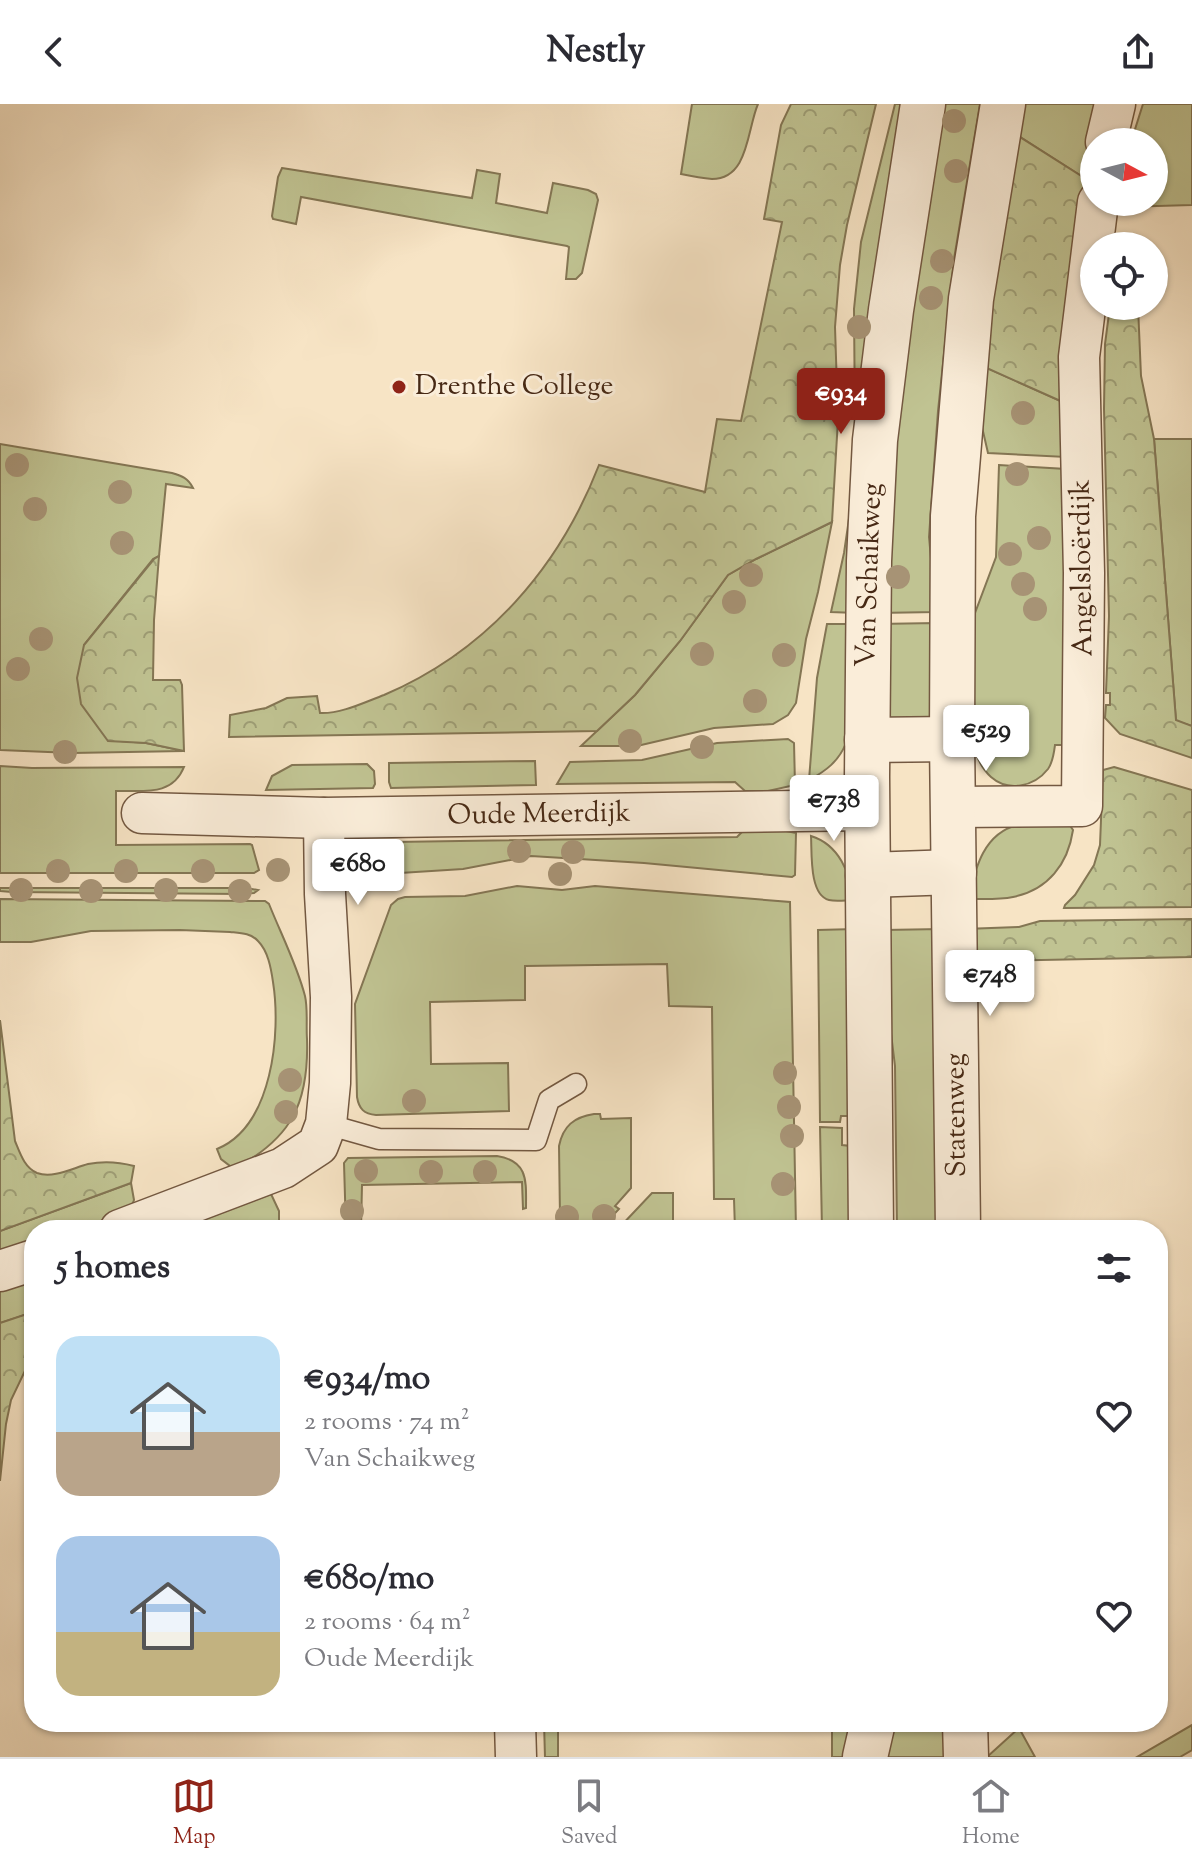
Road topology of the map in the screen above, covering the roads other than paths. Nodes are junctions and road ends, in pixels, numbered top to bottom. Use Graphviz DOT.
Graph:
graph roads {
  1 [pos="923,104"];
  2 [pos="1003,104"];
  3 [pos="1115,104"];
  4 [pos="1109,128"];
  5 [pos="1096,216"];
  6 [pos="952,739"];
  7 [pos="867,740"];
  8 [pos="953,807"];
  9 [pos="868,810"];
  10 [pos="142,813"];
  11 [pos="324,818"];
  12 [pos="954,872"];
  13 [pos="868,875"];
  14 [pos="576,1084"];
  15 [pos="326,1124"];
  16 [pos="146,1220"];
  17 [pos="871,1220"];
  18 [pos="958,1220"];
  19 [pos="24,1263"];
  20 [pos="0,1271"];
  21 [pos="515,1732"];
  22 [pos="871,1732"];
  23 [pos="516,1757"];
  24 [pos="865,1757"];
  1 -- 7 [label="street, Van Schaikweg"];
  2 -- 6 [label="street"];
  3 -- 4 [label="street"];
  5 -- 8 [label="street, Angelsloërdijk"];
  6 -- 7 [label="street"];
  6 -- 8 [label="street"];
  7 -- 9 [label="street, Van Schaikweg"];
  8 -- 12 [label="street, Statenweg"];
  9 -- 11 [label="street, Oude Meerdijk"];
  9 -- 13 [label="street"];
  10 -- 11 [label="street, Oude Meerdijk"];
  11 -- 15 [label="street"];
  12 -- 13 [label="street"];
  12 -- 18 [label="street, Statenweg"];
  13 -- 17 [label="street"];
  14 -- 15 [label="lane"];
  15 -- 16 [label="street"];
  19 -- 20 [label="street"];
  21 -- 23 [label="street"];
  22 -- 24 [label="street"];
}
